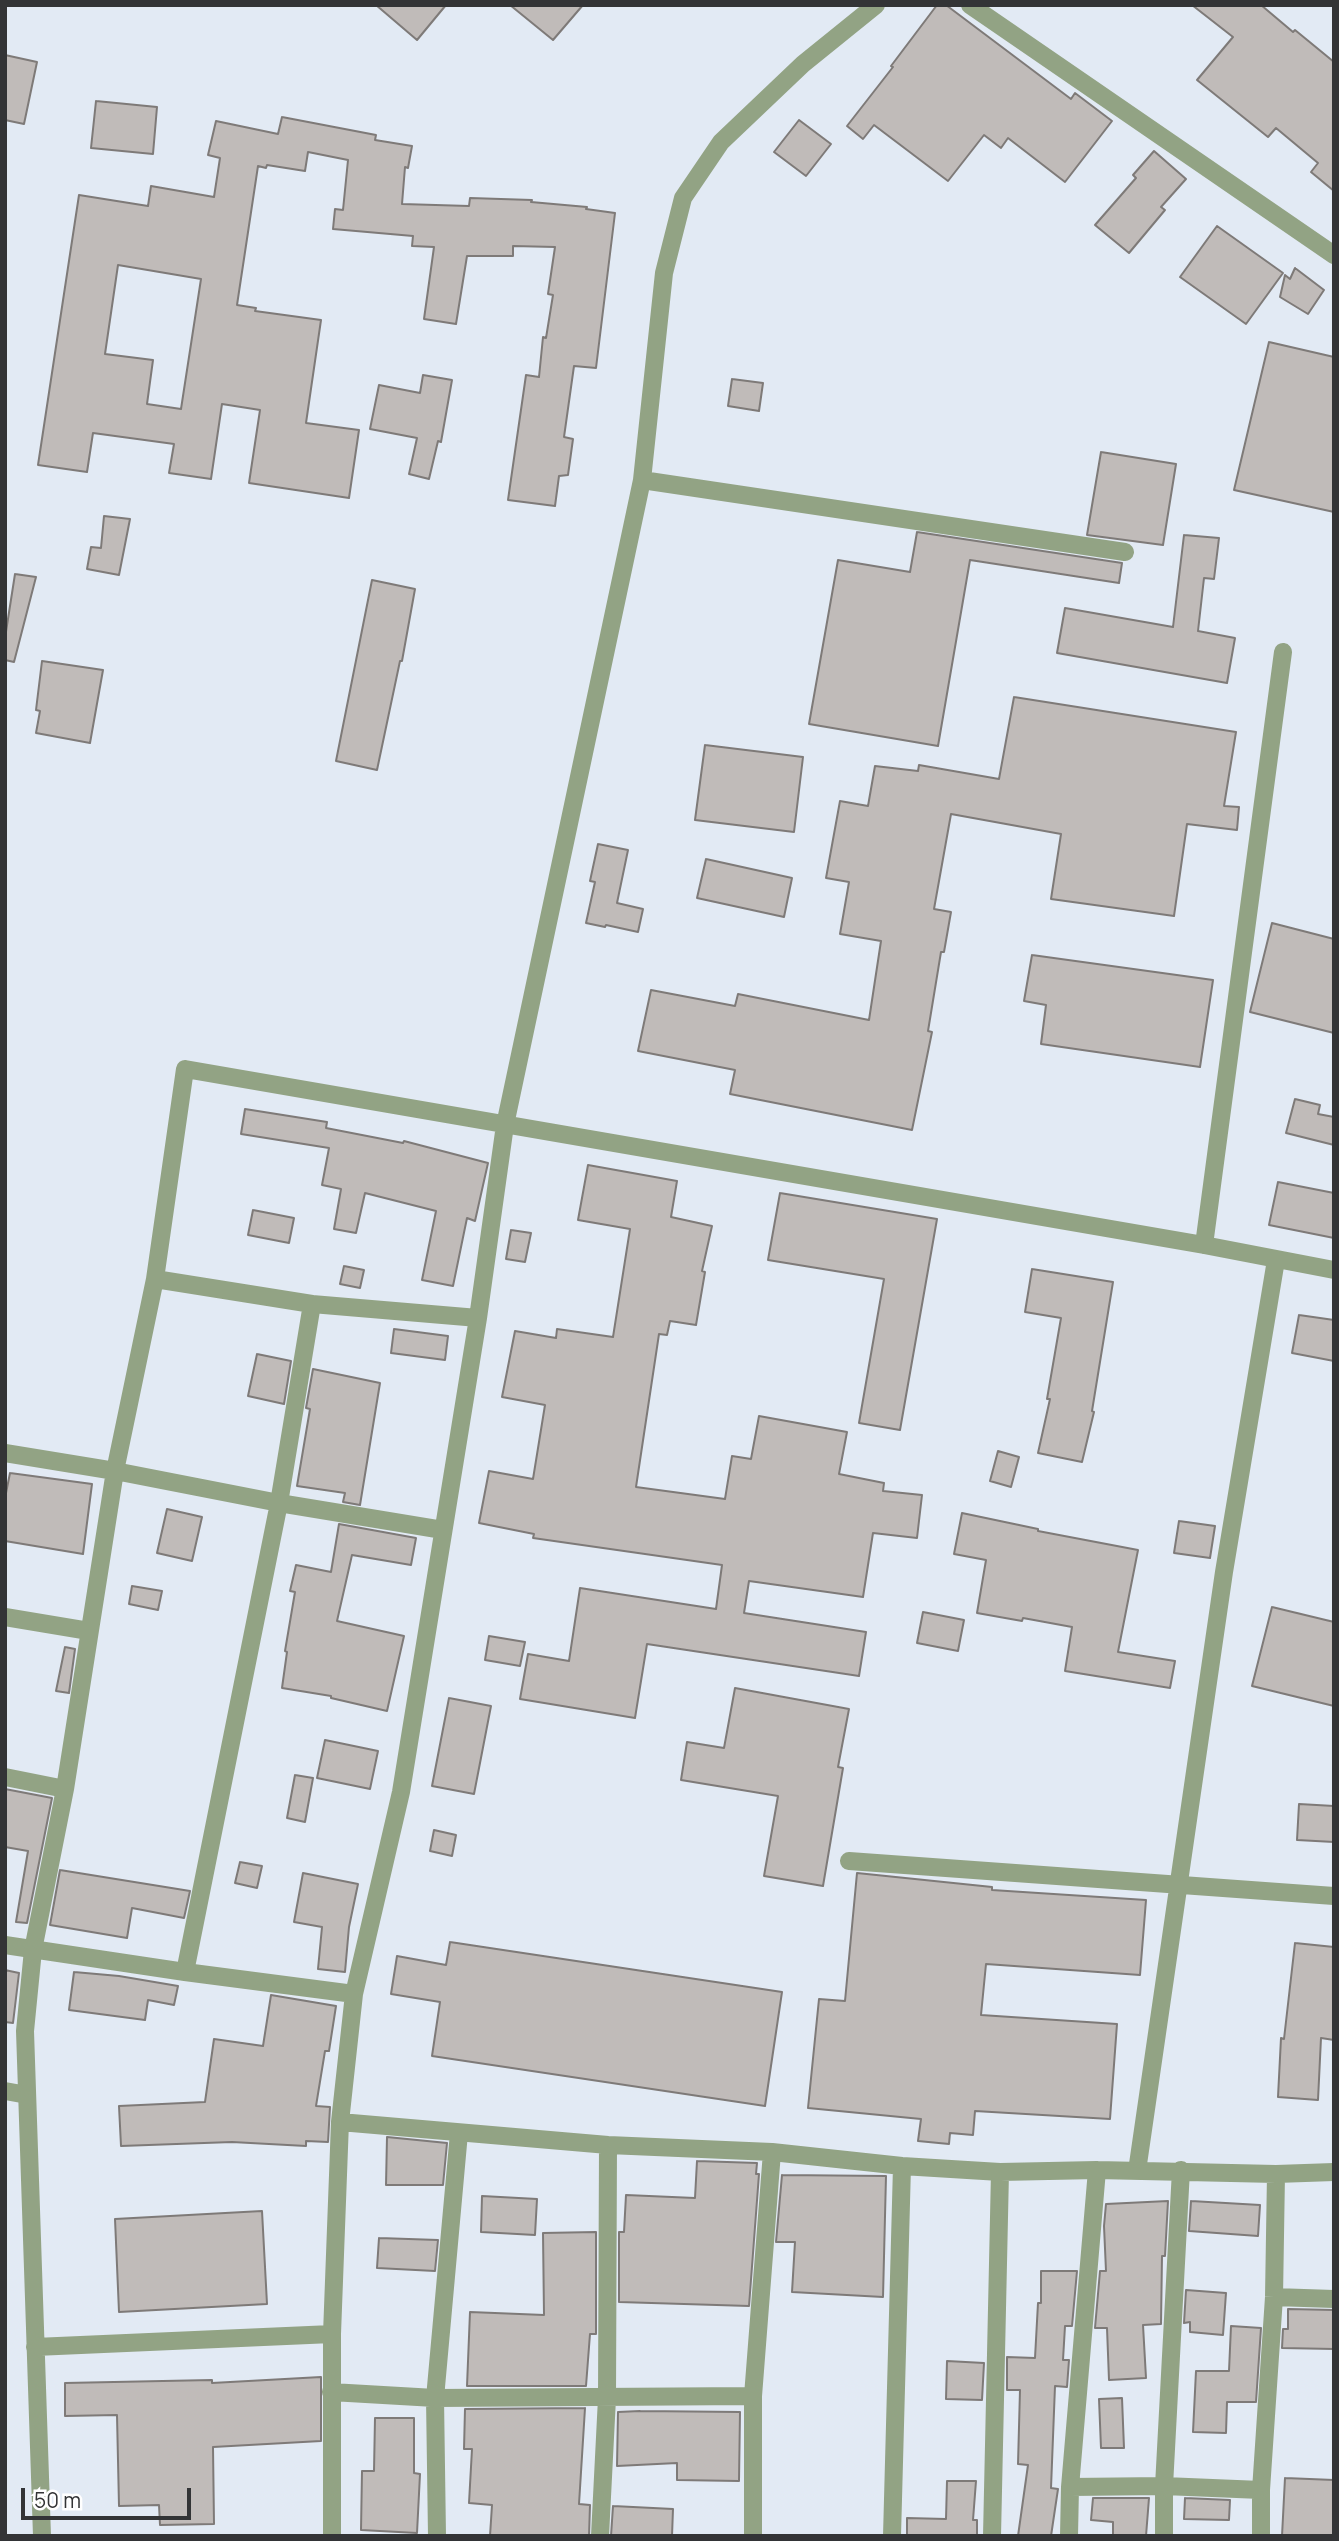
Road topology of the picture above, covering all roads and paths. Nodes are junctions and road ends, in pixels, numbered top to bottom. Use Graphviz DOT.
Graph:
graph roads {
  1 [pos="876,5"];
  2 [pos="970,5"];
  3 [pos="1334,255"];
  4 [pos="642,480"];
  5 [pos="1125,552"];
  6 [pos="1283,652"];
  7 [pos="505,1125"];
  8 [pos="1204,1245"];
  9 [pos="1276,1260"];
  10 [pos="1334,1270"];
  11 [pos="155,1279"];
  12 [pos="312,1304"];
  13 [pos="478,1318"];
  14 [pos="5,1453"];
  15 [pos="115,1471"];
  16 [pos="279,1503"];
  17 [pos="443,1530"];
  18 [pos="5,1617"];
  19 [pos="89,1631"];
  20 [pos="5,1777"];
  21 [pos="65,1789"];
  22 [pos="849,1861"];
  23 [pos="1178,1886"];
  24 [pos="1334,1896"];
  25 [pos="5,1945"];
  26 [pos="33,1950"];
  27 [pos="185,1972"];
  28 [pos="354,1994"];
  29 [pos="5,2091"];
  30 [pos="27,2095"];
  31 [pos="340,2122"];
  32 [pos="459,2133"];
  33 [pos="608,2145"];
  34 [pos="772,2152"];
  35 [pos="902,2166"];
  36 [pos="1097,2170"];
  37 [pos="1181,2170"];
  38 [pos="1137,2171"];
  39 [pos="999,2172"];
  40 [pos="1334,2172"];
  41 [pos="1276,2174"];
  42 [pos="1274,2297"];
  43 [pos="1334,2299"];
  44 [pos="332,2334"];
  45 [pos="36,2347"];
  46 [pos="331,2392"];
  47 [pos="753,2396"];
  48 [pos="435,2398"];
  49 [pos="607,2398"];
  50 [pos="1164,2486"];
  51 [pos="1070,2487"];
  52 [pos="1261,2490"];
  53 [pos="42,2536"];
  54 [pos="332,2536"];
  55 [pos="437,2536"];
  56 [pos="600,2536"];
  57 [pos="753,2536"];
  58 [pos="892,2536"];
  59 [pos="992,2536"];
  60 [pos="1069,2536"];
  61 [pos="1164,2536"];
  62 [pos="1261,2536"];
  1 -- 4 [label="street"];
  2 -- 3 [label="street"];
  4 -- 5 [label="street"];
  4 -- 7 [label="street"];
  6 -- 8 [label="street"];
  7 -- 8 [label="street"];
  7 -- 11 [label="street"];
  7 -- 13 [label="street"];
  8 -- 9 [label="street"];
  9 -- 10 [label="street"];
  9 -- 23 [label="street"];
  11 -- 12 [label="street"];
  11 -- 15 [label="street"];
  12 -- 13 [label="street"];
  12 -- 16 [label="street"];
  13 -- 17 [label="street"];
  14 -- 15 [label="street"];
  15 -- 16 [label="street"];
  15 -- 19 [label="street"];
  16 -- 17 [label="street"];
  16 -- 27 [label="street"];
  17 -- 28 [label="street"];
  18 -- 19 [label="street"];
  19 -- 21 [label="street"];
  20 -- 21 [label="street"];
  21 -- 26 [label="street"];
  22 -- 23 [label="street"];
  23 -- 24 [label="street"];
  23 -- 38 [label="street"];
  25 -- 26 [label="street"];
  26 -- 27 [label="street"];
  26 -- 30 [label="street"];
  27 -- 28 [label="street"];
  28 -- 31 [label="street"];
  29 -- 30 [label="street"];
  30 -- 45 [label="street"];
  31 -- 32 [label="street"];
  31 -- 44 [label="street"];
  32 -- 33 [label="street"];
  32 -- 48 [label="street"];
  33 -- 34 [label="street"];
  33 -- 49 [label="street"];
  34 -- 35 [label="street"];
  34 -- 47 [label="street"];
  35 -- 39 [label="street"];
  35 -- 58 [label="street"];
  36 -- 38 [label="street"];
  36 -- 39 [label="street"];
  36 -- 51 [label="street"];
  37 -- 38 [label="street"];
  37 -- 41 [label="street"];
  37 -- 50 [label="street"];
  39 -- 59 [label="street"];
  40 -- 41 [label="street"];
  41 -- 42 [label="street"];
  42 -- 43 [label="street"];
  42 -- 52 [label="street"];
  44 -- 45 [label="street"];
  44 -- 46 [label="street"];
  45 -- 53 [label="street"];
  46 -- 48 [label="street"];
  46 -- 54 [label="street"];
  47 -- 49 [label="street"];
  47 -- 57 [label="street"];
  48 -- 49 [label="street"];
  48 -- 55 [label="street"];
  49 -- 56 [label="street"];
  50 -- 51 [label="street"];
  50 -- 52 [label="street"];
  50 -- 61 [label="street"];
  51 -- 60 [label="street"];
  52 -- 62 [label="street"];
}
